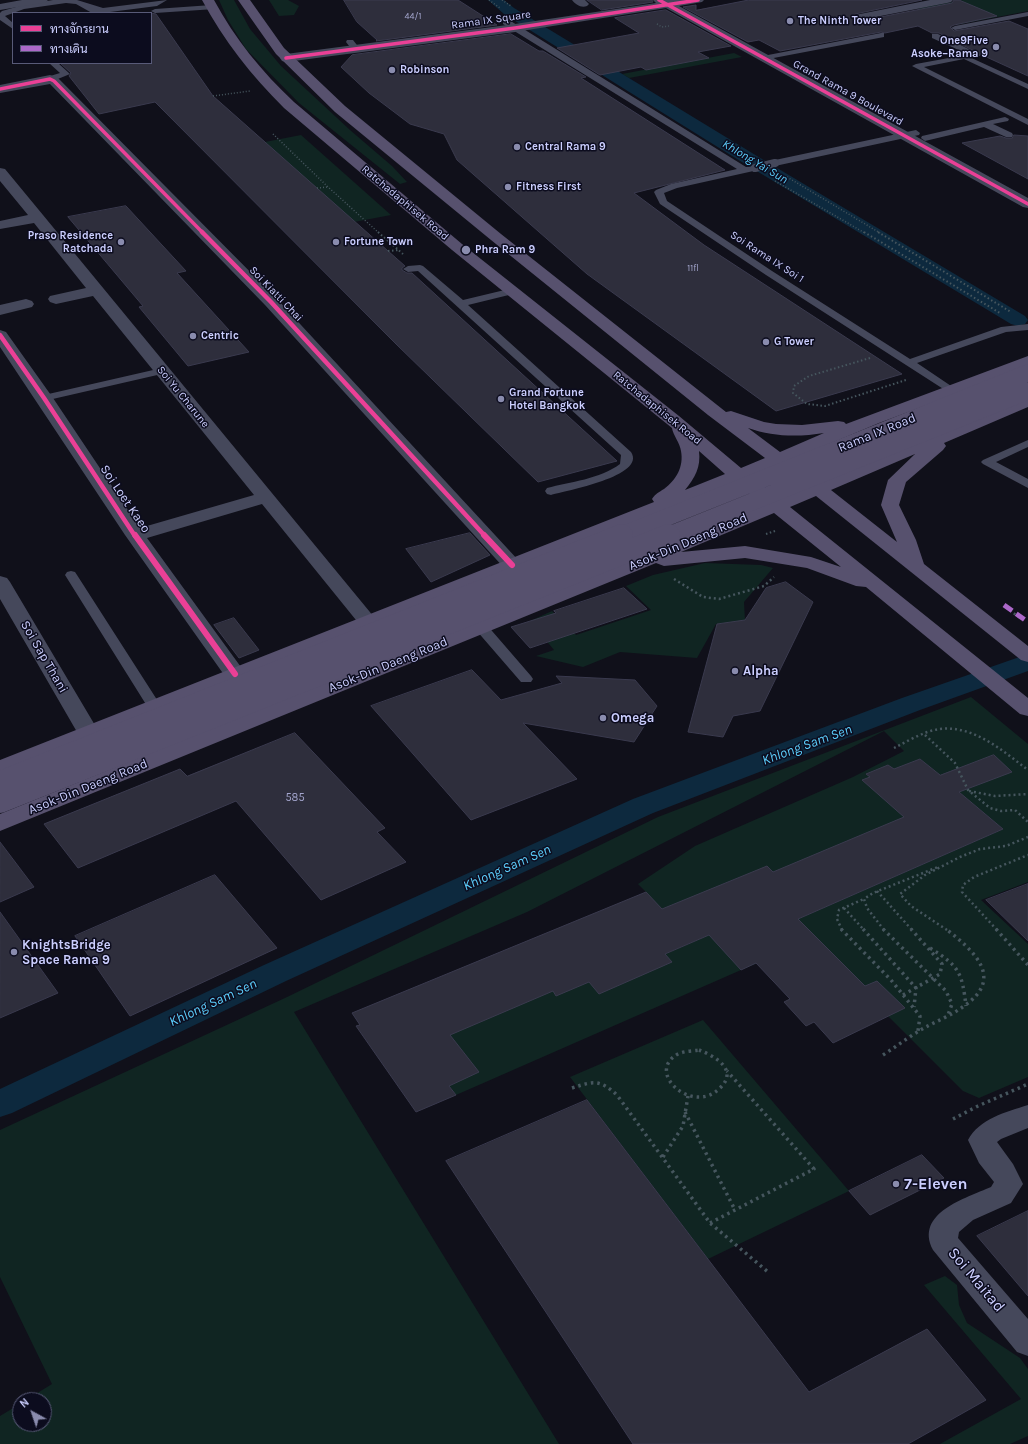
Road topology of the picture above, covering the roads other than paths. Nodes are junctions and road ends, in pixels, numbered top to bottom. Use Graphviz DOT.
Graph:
graph roads {
  1 [pos="42,0"];
  2 [pos="78,0"];
  3 [pos="163,0"];
  4 [pos="244,0"];
  5 [pos="698,0"];
  6 [pos="947,0"];
  7 [pos="27,1"];
  8 [pos="666,2"];
  9 [pos="210,3"];
  10 [pos="880,3"];
  11 [pos="0,7"];
  12 [pos="894,10"];
  13 [pos="155,11"];
  14 [pos="95,12"];
  15 [pos="1027,15"];
  16 [pos="860,17"];
  17 [pos="522,23"];
  18 [pos="12,26"];
  19 [pos="955,28"];
  20 [pos="881,35"];
  21 [pos="935,36"];
  22 [pos="283,55"];
  23 [pos="769,57"];
  24 [pos="54,64"];
  25 [pos="1028,78"];
  26 [pos="50,79"];
  27 [pos="1,87"];
  28 [pos="1028,87"];
  29 [pos="1005,119"];
  30 [pos="1028,122"];
  31 [pos="985,124"];
  32 [pos="915,135"];
  33 [pos="1009,135"];
  34 [pos="750,169"];
  35 [pos="0,172"];
  36 [pos="1028,193"];
  37 [pos="1028,204"];
  38 [pos="38,218"];
  39 [pos="0,225"];
  40 [pos="496,237"];
  41 [pos="457,247"];
  42 [pos="408,270"];
  43 [pos="97,290"];
  44 [pos="512,291"];
  45 [pos="56,299"];
  46 [pos="26,304"];
  47 [pos="461,304"];
  48 [pos="0,310"];
  49 [pos="1028,327"];
  50 [pos="0,335"];
  51 [pos="1028,361"];
  52 [pos="908,363"];
  53 [pos="162,371"];
  54 [pos="1028,373"];
  55 [pos="925,374"];
  56 [pos="910,379"];
  57 [pos="952,390"];
  58 [pos="44,398"];
  59 [pos="1027,399"];
  60 [pos="714,411"];
  61 [pos="673,420"];
  62 [pos="873,420"];
  63 [pos="966,426"];
  64 [pos="1028,443"];
  65 [pos="779,459"];
  66 [pos="738,475"];
  67 [pos="1028,484"];
  68 [pos="818,488"];
  69 [pos="550,491"];
  70 [pos="266,497"];
  71 [pos="743,505"];
  72 [pos="776,505"];
  73 [pos="618,522"];
  74 [pos="135,535"];
  75 [pos="641,562"];
  76 [pos="512,565"];
  77 [pos="915,565"];
  78 [pos="71,574"];
  79 [pos="0,582"];
  80 [pos="880,588"];
  81 [pos="368,621"];
  82 [pos="481,627"];
  83 [pos="291,652"];
  84 [pos="1028,656"];
  85 [pos="235,674"];
  86 [pos="526,679"];
  87 [pos="328,689"];
  88 [pos="149,709"];
  89 [pos="1028,709"];
  90 [pos="88,732"];
  91 [pos="176,751"];
  92 [pos="0,768"];
  93 [pos="0,782"];
  94 [pos="0,802"];
  95 [pos="0,823"];
  96 [pos="1028,1116"];
  97 [pos="1028,1342"];
  1 -- 7 [label="street"];
  2 -- 3 [label="lane"];
  4 -- 22 [label="main road"];
  5 -- 8 [label="street, Rama IX Square"];
  6 -- 12 [label="street"];
  7 -- 11 [label="street"];
  8 -- 17 [label="street, Rama IX Square"];
  8 -- 23 [label="street, Grand Rama 9 Boulevard"];
  9 -- 13 [label="lane"];
  9 -- 41 [label="main road, Ratchadaphisek Road"];
  10 -- 12 [label="street"];
  12 -- 16 [label="street"];
  14 -- 18 [label="lane"];
  15 -- 19 [label="lane"];
  17 -- 22 [label="street, Rama IX Square"];
  17 -- 34 [label="lane"];
  20 -- 23 [label="lane"];
  21 -- 25 [label="lane"];
  22 -- 40 [label="main road"];
  23 -- 32 [label="street, Grand Rama 9 Boulevard"];
  24 -- 26 [label="lane"];
  26 -- 27 [label="street"];
  26 -- 76 [label="street, Soi Kiatti Chai"];
  28 -- 30 [label="lane"];
  29 -- 31 [label="lane"];
  31 -- 32 [label="lane"];
  31 -- 33 [label="lane"];
  32 -- 34 [label="lane, bridge"];
  32 -- 36 [label="street, Grand Rama 9 Boulevard"];
  32 -- 37 [label="street, Grand Rama 9 Boulevard"];
  34 -- 52 [label="lane, Soi Rama IX Soi 1"];
  35 -- 38 [label="street, Soi Yu Charune"];
  38 -- 39 [label="street"];
  38 -- 43 [label="street, Soi Yu Charune"];
  40 -- 41 [label="main road"];
  40 -- 60 [label="main road"];
  41 -- 44 [label="main road, Ratchadaphisek Road"];
  42 -- 47 [label="lane"];
  43 -- 45 [label="street"];
  43 -- 53 [label="street, Soi Yu Charune"];
  44 -- 47 [label="lane"];
  44 -- 61 [label="main road, Ratchadaphisek Road"];
  46 -- 48 [label="street"];
  47 -- 69 [label="lane"];
  49 -- 52 [label="lane"];
  50 -- 58 [label="street, Soi Loet Kaeo"];
  51 -- 57 [label="main road, Rama IX Road"];
  52 -- 55 [label="lane, Soi Rama IX Soi 1"];
  53 -- 58 [label="lane"];
  53 -- 70 [label="street, Soi Yu Charune"];
  54 -- 93 [label="main road, Rama IX Road, bridge"];
  55 -- 56 [label="lane"];
  55 -- 57 [label="lane, Soi Rama IX Soi 1"];
  57 -- 62 [label="main road, Rama IX Road"];
  58 -- 74 [label="street, Soi Loet Kaeo"];
  59 -- 63 [label="main road, Rama IX Road"];
  59 -- 71 [label="main road, Rama IX Road, bridge"];
  60 -- 62 [label="main road"];
  60 -- 65 [label="main road"];
  61 -- 66 [label="main road, Ratchadaphisek Road"];
  61 -- 73 [label="main road"];
  62 -- 65 [label="main road, Rama IX Road"];
  63 -- 68 [label="main road, Rama IX Road"];
  63 -- 77 [label="main road"];
  64 -- 67 [label="lane"];
  65 -- 66 [label="main road"];
  65 -- 68 [label="main road"];
  66 -- 72 [label="main road"];
  66 -- 73 [label="main road"];
  68 -- 72 [label="main road, Asok-Din Daeng Road"];
  68 -- 77 [label="main road"];
  70 -- 74 [label="street"];
  70 -- 81 [label="street, Soi Yu Charune"];
  71 -- 94 [label="main road, Asok-Din Daeng Road, bridge"];
  72 -- 75 [label="main road, Asok-Din Daeng Road"];
  72 -- 80 [label="main road"];
  73 -- 76 [label="main road"];
  74 -- 85 [label="street, Soi Loet Kaeo"];
  75 -- 80 [label="main road"];
  75 -- 82 [label="main road, Asok-Din Daeng Road"];
  76 -- 81 [label="main road"];
  77 -- 84 [label="main road"];
  78 -- 88 [label="lane"];
  79 -- 90 [label="street, Soi Sap Thani"];
  80 -- 89 [label="main road"];
  81 -- 83 [label="main road"];
  82 -- 86 [label="lane"];
  82 -- 87 [label="main road, Asok-Din Daeng Road"];
  83 -- 85 [label="main road"];
  83 -- 87 [label="main road"];
  85 -- 88 [label="main road"];
  87 -- 91 [label="main road, Asok-Din Daeng Road"];
  88 -- 90 [label="main road"];
  88 -- 91 [label="main road"];
  90 -- 92 [label="main road"];
  91 -- 95 [label="main road, Asok-Din Daeng Road"];
  96 -- 97 [label="street, Soi Maitad"];
}
